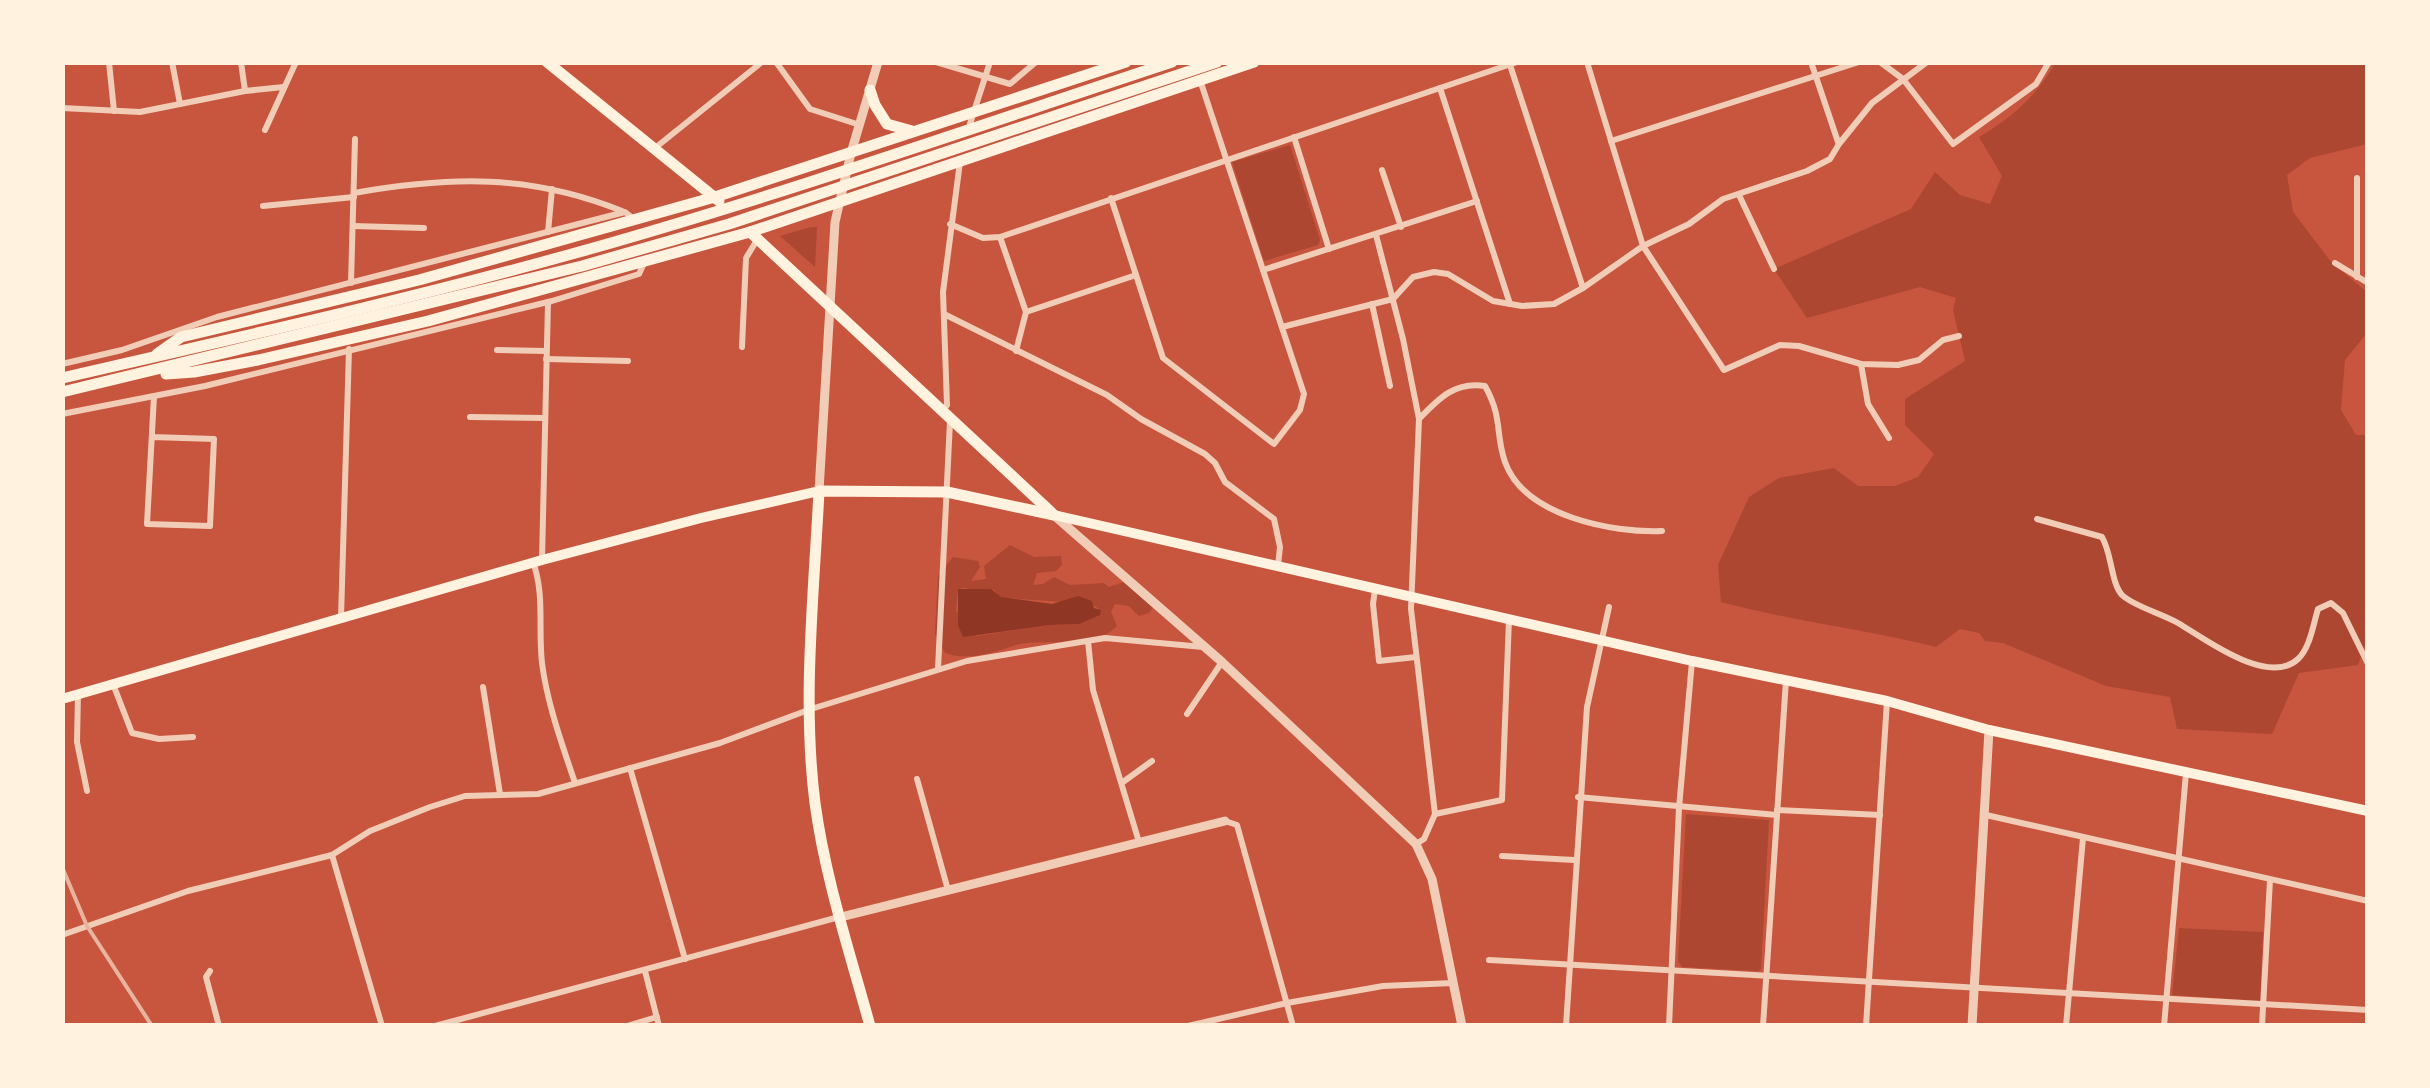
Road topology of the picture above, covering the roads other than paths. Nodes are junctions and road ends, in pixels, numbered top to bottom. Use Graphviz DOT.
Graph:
graph roads {
  1 [pos="109,62"];
  2 [pos="172,62"];
  3 [pos="241,62"];
  4 [pos="296,62"];
  5 [pos="547,62"];
  6 [pos="762,62"];
  7 [pos="776,62"];
  8 [pos="878,62"];
  9 [pos="936,62"];
  10 [pos="990,62"];
  11 [pos="1036,62"];
  12 [pos="1126,62"];
  13 [pos="1172,62"];
  14 [pos="1217,62"];
  15 [pos="1254,62"];
  16 [pos="1587,62"];
  17 [pos="1811,62"];
  18 [pos="1860,62"];
  19 [pos="1880,62"];
  20 [pos="1928,62"];
  21 [pos="2049,62"];
  22 [pos="1514,64"];
  23 [pos="985,78"];
  24 [pos="1816,78"];
  25 [pos="1904,78"];
  26 [pos="1200,80"];
  27 [pos="284,87"];
  28 [pos="1440,88"];
  29 [pos="870,90"];
  30 [pos="245,91"];
  31 [pos="180,104"];
  32 [pos="62,108"];
  33 [pos="114,111"];
  34 [pos="973,113"];
  35 [pos="860,126"];
  36 [pos="265,130"];
  37 [pos="918,131"];
  38 [pos="1294,137"];
  39 [pos="355,139"];
  40 [pos="1610,141"];
  41 [pos="1839,144"];
  42 [pos="655,148"];
  43 [pos="851,152"];
  44 [pos="1227,160"];
  45 [pos="960,162"];
  46 [pos="1382,170"];
  47 [pos="2356,178"];
  48 [pos="552,189"];
  49 [pos="354,195"];
  50 [pos="1739,195"];
  51 [pos="714,198"];
  52 [pos="1111,198"];
  53 [pos="840,200"];
  54 [pos="1477,201"];
  55 [pos="264,206"];
  56 [pos="630,216"];
  57 [pos="950,224"];
  58 [pos="353,226"];
  59 [pos="1401,226"];
  60 [pos="424,228"];
  61 [pos="548,232"];
  62 [pos="1376,235"];
  63 [pos="754,236"];
  64 [pos="1000,237"];
  65 [pos="1643,246"];
  66 [pos="1329,249"];
  67 [pos="645,261"];
  68 [pos="2335,263"];
  69 [pos="1774,269"];
  70 [pos="1263,270"];
  71 [pos="1136,275"];
  72 [pos="2357,277"];
  73 [pos="351,283"];
  74 [pos="2368,284"];
  75 [pos="1583,288"];
  76 [pos="1393,299"];
  77 [pos="548,302"];
  78 [pos="1372,304"];
  79 [pos="831,305"];
  80 [pos="1510,305"];
  81 [pos="1026,312"];
  82 [pos="944,314"];
  83 [pos="1282,327"];
  84 [pos="1960,336"];
  85 [pos="742,346"];
  86 [pos="349,349"];
  87 [pos="497,350"];
  88 [pos="1016,351"];
  89 [pos="546,355"];
  90 [pos="154,357"];
  91 [pos="628,361"];
  92 [pos="62,364"];
  93 [pos="1861,364"];
  94 [pos="132,377"];
  95 [pos="62,378"];
  96 [pos="1390,386"];
  97 [pos="62,392"];
  98 [pos="154,396"];
  99 [pos="62,414"];
  100 [pos="946,417"];
  101 [pos="470,418"];
  102 [pos="544,418"];
  103 [pos="1419,418"];
  104 [pos="152,437"];
  105 [pos="1888,438"];
  106 [pos="818,491"];
  107 [pos="948,492"];
  108 [pos="1054,515"];
  109 [pos="2037,519"];
  110 [pos="1662,531"];
  111 [pos="537,561"];
  112 [pos="1278,566"];
  113 [pos="1375,588"];
  114 [pos="1411,596"];
  115 [pos="1609,607"];
  116 [pos="341,618"];
  117 [pos="1509,619"];
  118 [pos="1088,640"];
  119 [pos="1602,640"];
  120 [pos="1204,647"];
  121 [pos="1416,656"];
  122 [pos="1692,661"];
  123 [pos="1222,662"];
  124 [pos="2368,664"];
  125 [pos="938,669"];
  126 [pos="1786,680"];
  127 [pos="113,684"];
  128 [pos="483,687"];
  129 [pos="78,694"];
  130 [pos="62,699"];
  131 [pos="1887,702"];
  132 [pos="811,709"];
  133 [pos="1188,714"];
  134 [pos="1989,730"];
  135 [pos="193,737"];
  136 [pos="1152,761"];
  137 [pos="630,768"];
  138 [pos="2186,772"];
  139 [pos="917,779"];
  140 [pos="1123,782"];
  141 [pos="575,783"];
  142 [pos="86,791"];
  143 [pos="500,794"];
  144 [pos="1578,798"];
  145 [pos="1679,808"];
  146 [pos="1777,812"];
  147 [pos="2368,812"];
  148 [pos="1435,814"];
  149 [pos="1880,815"];
  150 [pos="1986,815"];
  151 [pos="1225,821"];
  152 [pos="2084,838"];
  153 [pos="1139,842"];
  154 [pos="1416,844"];
  155 [pos="332,855"];
  156 [pos="1502,856"];
  157 [pos="1574,860"];
  158 [pos="2180,860"];
  159 [pos="2270,880"];
  160 [pos="948,890"];
  161 [pos="2368,902"];
  162 [pos="840,917"];
  163 [pos="62,934"];
  164 [pos="684,959"];
  165 [pos="1489,960"];
  166 [pos="1568,965"];
  167 [pos="210,971"];
  168 [pos="645,971"];
  169 [pos="1671,972"];
  170 [pos="1766,976"];
  171 [pos="1870,982"];
  172 [pos="1455,983"];
  173 [pos="1974,989"];
  174 [pos="2067,994"];
  175 [pos="2166,999"];
  176 [pos="1287,1003"];
  177 [pos="2263,1004"];
  178 [pos="2368,1010"];
  179 [pos="658,1021"];
  180 [pos="450,1023"];
  181 [pos="1190,1025"];
  182 [pos="220,1026"];
  183 [pos="382,1026"];
  184 [pos="435,1026"];
  185 [pos="627,1026"];
  186 [pos="870,1026"];
  187 [pos="1293,1026"];
  188 [pos="1462,1026"];
  189 [pos="1566,1026"];
  190 [pos="1669,1026"];
  191 [pos="1763,1026"];
  192 [pos="1866,1026"];
  193 [pos="1972,1026"];
  194 [pos="2066,1026"];
  195 [pos="2164,1026"];
  196 [pos="2262,1026"];
  1 -- 33 [label="street"];
  2 -- 31 [label="street"];
  3 -- 30 [label="street"];
  4 -- 27 [label="street"];
  5 -- 42 [label="main road"];
  6 -- 42 [label="street"];
  7 -- 35 [label="street"];
  8 -- 29 [label="street"];
  9 -- 23 [label="street"];
  10 -- 23 [label="street"];
  11 -- 23 [label="street"];
  12 -- 34 [label="main road"];
  13 -- 90 [label="main road"];
  14 -- 94 [label="main road"];
  15 -- 26 [label="main road"];
  16 -- 40 [label="street"];
  17 -- 24 [label="street"];
  18 -- 24 [label="street"];
  19 -- 25 [label="street"];
  20 -- 25 [label="street"];
  21 -- 25 [label="street"];
  22 -- 28 [label="street"];
  22 -- 75 [label="street"];
  23 -- 34 [label="street"];
  24 -- 40 [label="street"];
  24 -- 41 [label="street"];
  25 -- 41 [label="street"];
  26 -- 44 [label="street"];
  26 -- 45 [label="main road"];
  27 -- 30 [label="street"];
  27 -- 36 [label="street"];
  28 -- 38 [label="street"];
  28 -- 54 [label="street"];
  29 -- 35 [label="street"];
  29 -- 37 [label="main road"];
  30 -- 31 [label="street"];
  31 -- 33 [label="street"];
  32 -- 33 [label="street"];
  34 -- 37 [label="main road"];
  34 -- 45 [label="street"];
  35 -- 43 [label="street"];
  37 -- 43 [label="main road"];
  38 -- 44 [label="street"];
  38 -- 66 [label="street"];
  39 -- 49 [label="street"];
  40 -- 65 [label="street"];
  41 -- 50 [label="street"];
  42 -- 51 [label="main road"];
  43 -- 51 [label="main road"];
  43 -- 53 [label="street"];
  44 -- 52 [label="street"];
  44 -- 70 [label="street"];
  45 -- 53 [label="main road"];
  45 -- 57 [label="street"];
  46 -- 59 [label="street"];
  47 -- 72 [label="street"];
  48 -- 49 [label="street"];
  48 -- 56 [label="street"];
  48 -- 61 [label="street"];
  49 -- 55 [label="street"];
  49 -- 58 [label="street"];
  50 -- 65 [label="street"];
  50 -- 69 [label="street"];
  51 -- 56 [label="main road"];
  51 -- 63 [label="main road"];
  52 -- 64 [label="street"];
  52 -- 71 [label="street"];
  53 -- 63 [label="main road"];
  53 -- 79 [label="street"];
  54 -- 59 [label="street"];
  54 -- 80 [label="street"];
  56 -- 61 [label="street"];
  56 -- 90 [label="main road"];
  57 -- 64 [label="street"];
  57 -- 82 [label="street"];
  58 -- 60 [label="street"];
  58 -- 73 [label="street"];
  59 -- 62 [label="street"];
  61 -- 73 [label="street"];
  62 -- 66 [label="street"];
  62 -- 76 [label="street"];
  63 -- 67 [label="main road"];
  63 -- 79 [label="main road"];
  63 -- 85 [label="street"];
  64 -- 81 [label="street"];
  65 -- 75 [label="street"];
  65 -- 93 [label="street"];
  66 -- 70 [label="street"];
  67 -- 77 [label="street"];
  67 -- 94 [label="main road"];
  68 -- 72 [label="street"];
  70 -- 83 [label="street"];
  71 -- 81 [label="street"];
  71 -- 83 [label="street"];
  72 -- 74 [label="street"];
  73 -- 92 [label="street"];
  75 -- 80 [label="street"];
  76 -- 78 [label="street"];
  76 -- 80 [label="street"];
  76 -- 103 [label="street"];
  77 -- 86 [label="street"];
  77 -- 89 [label="street"];
  78 -- 83 [label="street"];
  78 -- 96 [label="street"];
  79 -- 100 [label="main road"];
  79 -- 106 [label="street"];
  81 -- 88 [label="street"];
  82 -- 88 [label="street"];
  82 -- 100 [label="street"];
  84 -- 93 [label="street"];
  86 -- 98 [label="street"];
  86 -- 116 [label="street"];
  87 -- 89 [label="street"];
  88 -- 112 [label="street"];
  89 -- 91 [label="street"];
  89 -- 102 [label="street"];
  90 -- 95 [label="main road"];
  93 -- 105 [label="street"];
  94 -- 97 [label="main road"];
  98 -- 99 [label="street"];
  98 -- 104 [label="street"];
  100 -- 107 [label="street"];
  100 -- 108 [label="main road"];
  101 -- 102 [label="street"];
  102 -- 111 [label="street"];
  103 -- 110 [label="street"];
  103 -- 114 [label="street"];
  104 -- 104 [label="street"];
  106 -- 107 [label="main road"];
  106 -- 111 [label="main road"];
  106 -- 132 [label="main road"];
  107 -- 108 [label="main road"];
  107 -- 125 [label="street"];
  108 -- 112 [label="main road"];
  108 -- 120 [label="street"];
  109 -- 124 [label="street"];
  111 -- 116 [label="main road"];
  111 -- 141 [label="street"];
  112 -- 113 [label="main road"];
  113 -- 114 [label="main road"];
  113 -- 121 [label="street"];
  114 -- 117 [label="main road"];
  114 -- 121 [label="street"];
  115 -- 119 [label="street"];
  116 -- 127 [label="main road"];
  117 -- 119 [label="main road"];
  117 -- 148 [label="street"];
  118 -- 120 [label="street"];
  118 -- 125 [label="street"];
  118 -- 140 [label="street"];
  119 -- 122 [label="main road"];
  119 -- 144 [label="street"];
  120 -- 123 [label="street"];
  121 -- 148 [label="street"];
  122 -- 126 [label="main road"];
  122 -- 145 [label="street"];
  123 -- 133 [label="street"];
  123 -- 154 [label="street"];
  125 -- 132 [label="street"];
  126 -- 131 [label="main road"];
  126 -- 146 [label="street"];
  127 -- 129 [label="main road"];
  127 -- 135 [label="street"];
  128 -- 143 [label="street"];
  129 -- 130 [label="main road"];
  129 -- 142 [label="street"];
  131 -- 134 [label="main road"];
  131 -- 149 [label="street"];
  132 -- 137 [label="street"];
  132 -- 162 [label="main road"];
  134 -- 138 [label="main road"];
  134 -- 150 [label="street"];
  136 -- 140 [label="street"];
  137 -- 141 [label="street"];
  137 -- 164 [label="street"];
  138 -- 147 [label="main road"];
  138 -- 158 [label="street"];
  139 -- 160 [label="street"];
  140 -- 153 [label="street"];
  141 -- 143 [label="street"];
  143 -- 155 [label="street"];
  144 -- 145 [label="street"];
  144 -- 157 [label="street"];
  145 -- 146 [label="street"];
  145 -- 169 [label="street"];
  146 -- 149 [label="street"];
  146 -- 170 [label="street"];
  148 -- 154 [label="street"];
  149 -- 171 [label="street"];
  150 -- 152 [label="street"];
  150 -- 173 [label="street"];
  151 -- 153 [label="street"];
  151 -- 176 [label="street"];
  152 -- 158 [label="street"];
  152 -- 174 [label="street"];
  153 -- 160 [label="street"];
  154 -- 172 [label="street"];
  155 -- 163 [label="street"];
  155 -- 183 [label="street"];
  156 -- 157 [label="street"];
  157 -- 166 [label="street"];
  158 -- 159 [label="street"];
  158 -- 175 [label="street"];
  159 -- 161 [label="street"];
  159 -- 177 [label="street"];
  160 -- 162 [label="street"];
  162 -- 164 [label="street"];
  162 -- 186 [label="main road"];
  164 -- 168 [label="street"];
  165 -- 166 [label="street"];
  166 -- 169 [label="street"];
  166 -- 189 [label="street"];
  167 -- 182 [label="street"];
  168 -- 179 [label="street"];
  168 -- 180 [label="street"];
  169 -- 170 [label="street"];
  169 -- 190 [label="street"];
  170 -- 171 [label="street"];
  170 -- 191 [label="street"];
  171 -- 173 [label="street"];
  171 -- 192 [label="street"];
  172 -- 176 [label="street"];
  172 -- 188 [label="street"];
  173 -- 174 [label="street"];
  173 -- 193 [label="street"];
  174 -- 175 [label="street"];
  174 -- 194 [label="street"];
  175 -- 177 [label="street"];
  175 -- 195 [label="street"];
  176 -- 181 [label="street"];
  176 -- 187 [label="street"];
  177 -- 178 [label="street"];
  177 -- 196 [label="street"];
  179 -- 185 [label="street"];
  180 -- 184 [label="street"];
}
